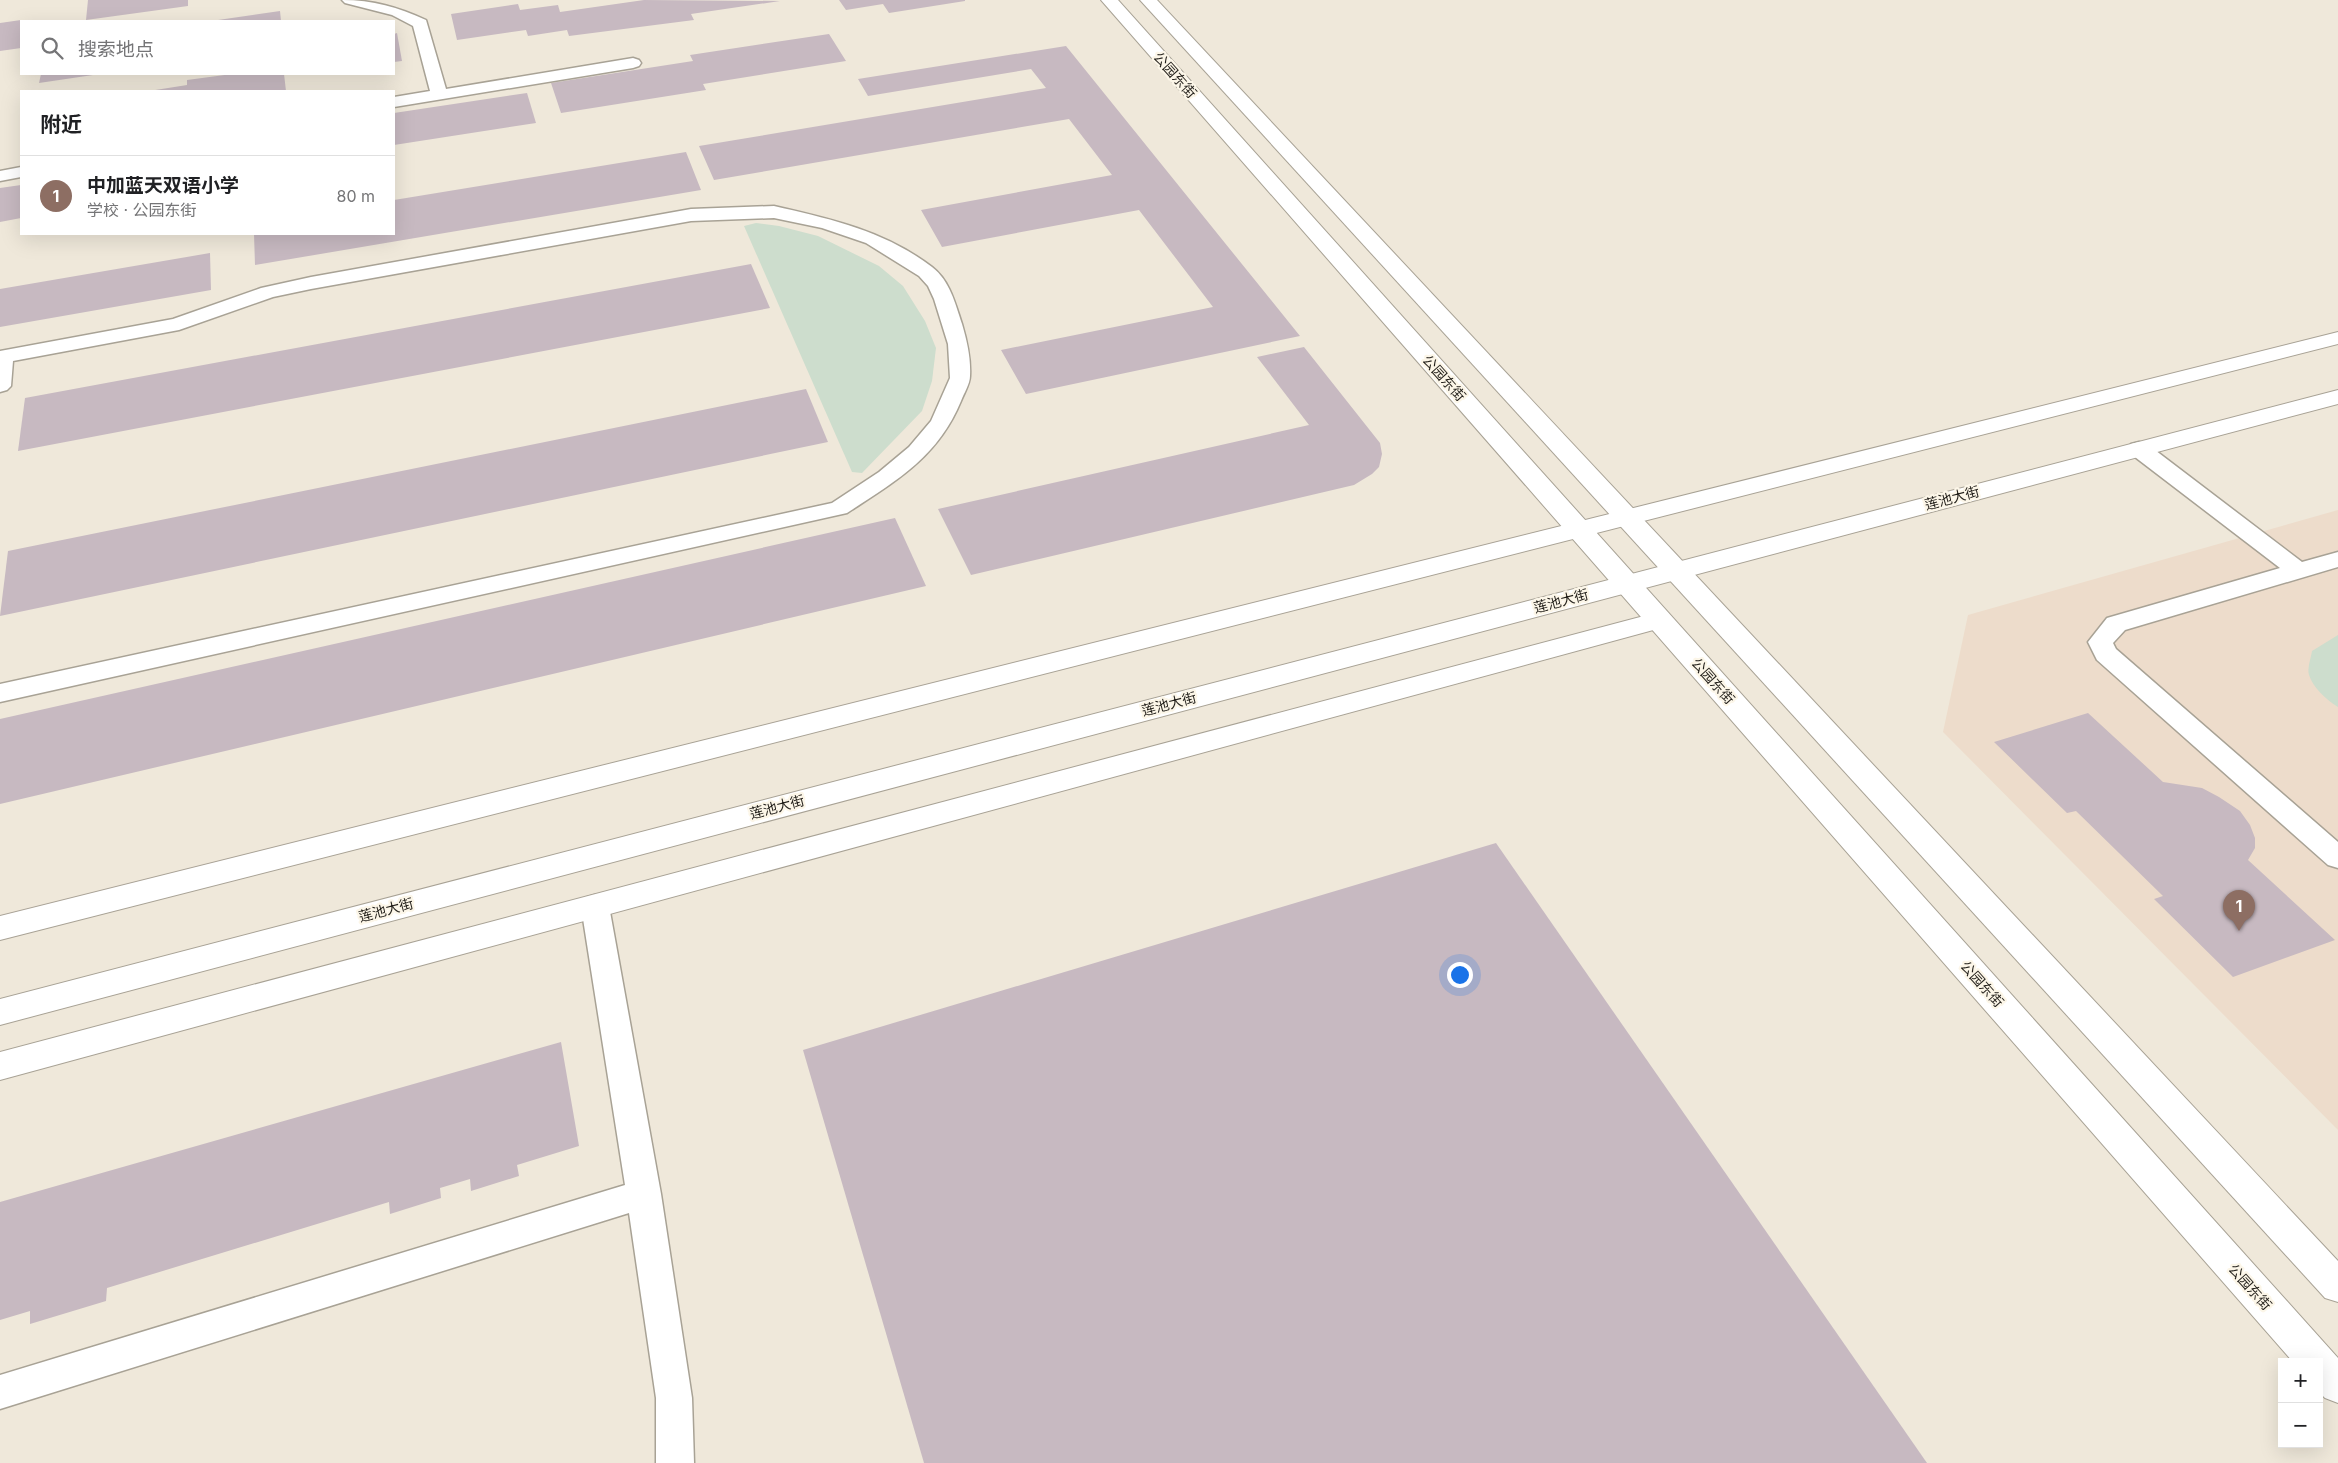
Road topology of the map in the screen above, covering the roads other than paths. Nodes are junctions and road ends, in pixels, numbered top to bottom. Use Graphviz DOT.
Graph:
graph roads {
  1 [pos="350,0"];
  2 [pos="1109,0"];
  3 [pos="1148,0"];
  4 [pos="633,63"];
  5 [pos="439,94"];
  6 [pos="395,102"];
  7 [pos="20,172"];
  8 [pos="0,176"];
  9 [pos="2338,338"];
  10 [pos="2,357"];
  11 [pos="0,386"];
  12 [pos="2338,397"];
  13 [pos="2139,449"];
  14 [pos="1627,518"];
  15 [pos="1579,530"];
  16 [pos="2338,559"];
  17 [pos="1676,571"];
  18 [pos="2299,571"];
  19 [pos="1627,584"];
  20 [pos="1659,620"];
  21 [pos="0,693"];
  22 [pos="2338,858"];
  23 [pos="595,906"];
  24 [pos="0,928"];
  25 [pos="0,1012"];
  26 [pos="0,1066"];
  27 [pos="644,1194"];
  28 [pos="2338,1286"];
  29 [pos="2314,1358"];
  30 [pos="2323,1369"];
  31 [pos="2338,1386"];
  32 [pos="0,1392"];
  33 [pos="675,1463"];
  1 -- 5 [label="lane"];
  2 -- 15 [label="street, 公园东街"];
  3 -- 14 [label="street"];
  4 -- 5 [label="lane"];
  5 -- 6 [label="lane"];
  7 -- 8 [label="lane"];
  9 -- 14 [label="street"];
  10 -- 11 [label="lane"];
  10 -- 21 [label="lane"];
  12 -- 13 [label="street, 莲池大街"];
  13 -- 17 [label="street, 莲池大街"];
  13 -- 18 [label="lane"];
  14 -- 15 [label="street"];
  14 -- 17 [label="street"];
  15 -- 19 [label="street, 公园东街"];
  15 -- 24 [label="street"];
  16 -- 18 [label="lane"];
  17 -- 19 [label="street, 莲池大街"];
  17 -- 28 [label="street"];
  18 -- 22 [label="lane"];
  19 -- 20 [label="street, 公园东街"];
  19 -- 25 [label="street, 莲池大街"];
  20 -- 23 [label="street"];
  20 -- 29 [label="street, 公园东街"];
  23 -- 26 [label="street"];
  23 -- 27 [label="lane"];
  27 -- 32 [label="lane"];
  27 -- 33 [label="lane"];
  30 -- 31 [label="street, 公园东街"];
}
